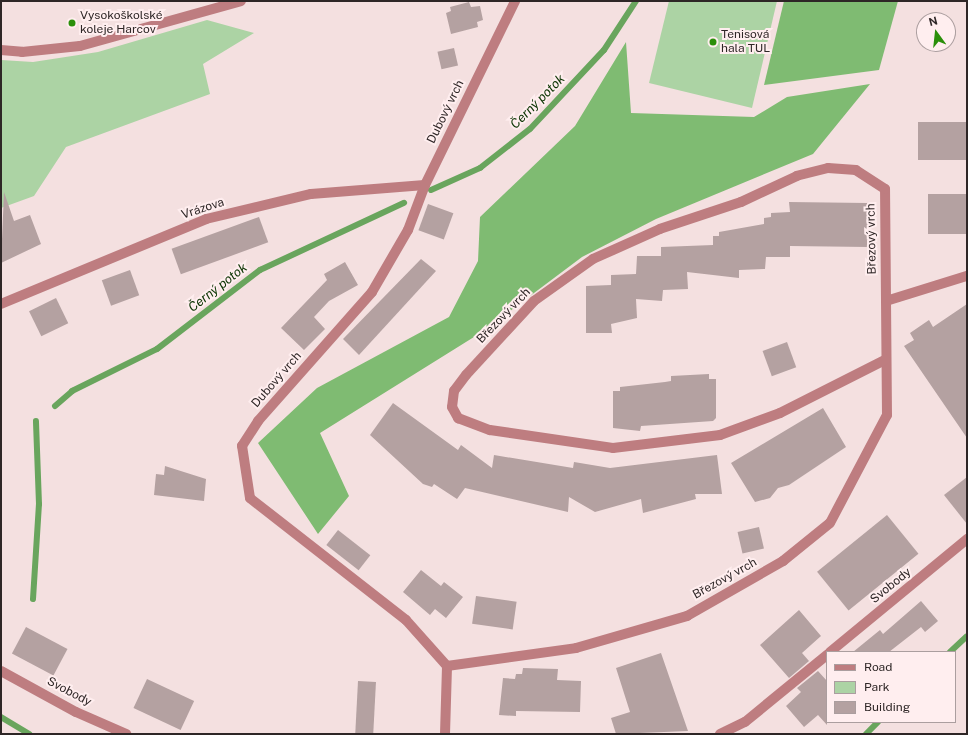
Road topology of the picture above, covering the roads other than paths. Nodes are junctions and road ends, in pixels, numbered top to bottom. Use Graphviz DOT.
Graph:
graph roads {
  1 [pos="241,1"];
  2 [pos="515,1"];
  3 [pos="1,50"];
  4 [pos="425,186"];
  5 [pos="967,276"];
  6 [pos="886,301"];
  7 [pos="1,304"];
  8 [pos="885,360"];
  9 [pos="967,539"];
  10 [pos="831,651"];
  11 [pos="826,656"];
  12 [pos="447,666"];
  13 [pos="1,670"];
  14 [pos="126,734"];
  15 [pos="445,734"];
  16 [pos="720,734"];
  1 -- 3 [label="street"];
  2 -- 4 [label="street, Dubový vrch"];
  4 -- 7 [label="street, Vrázova"];
  4 -- 12 [label="street, Dubový vrch"];
  5 -- 6 [label="street"];
  6 -- 8 [label="street, Březový vrch"];
  6 -- 8 [label="street, Březový vrch"];
  8 -- 12 [label="street, Březový vrch"];
  9 -- 10 [label="street, Svobody"];
  11 -- 16 [label="street"];
  12 -- 15 [label="street"];
  13 -- 14 [label="street, Svobody"];
}
